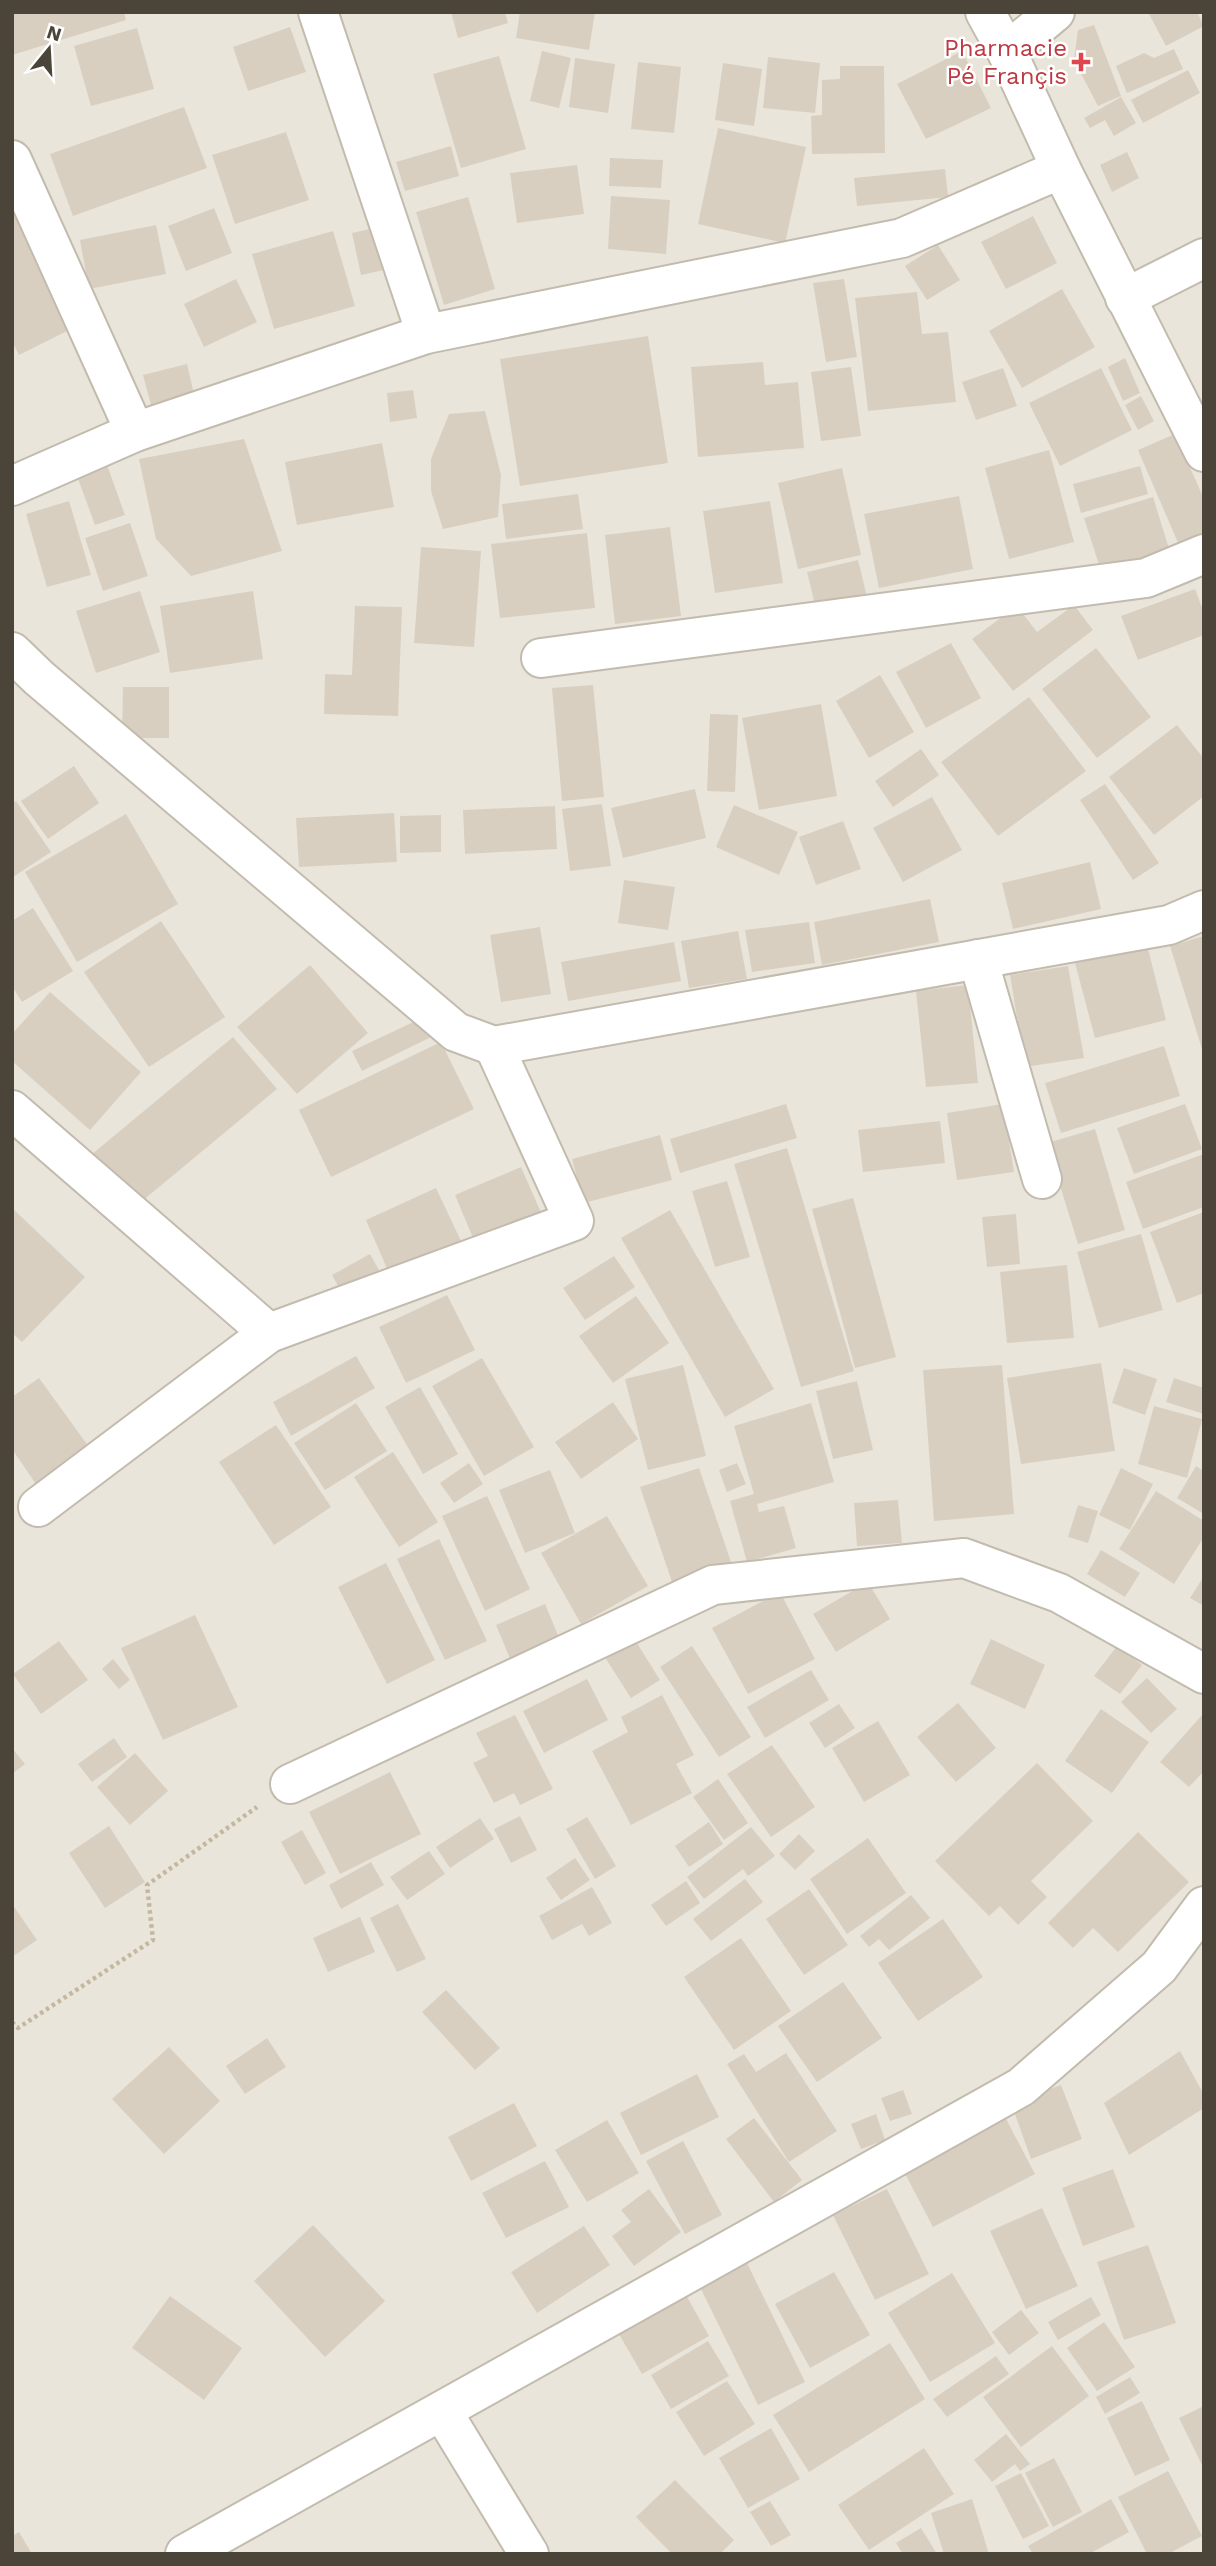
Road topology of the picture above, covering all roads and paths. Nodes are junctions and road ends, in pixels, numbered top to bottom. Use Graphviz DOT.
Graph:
graph roads {
  1 [pos="318,12"];
  2 [pos="985,12"];
  3 [pos="1055,12"];
  4 [pos="1007,52"];
  5 [pos="12,160"];
  6 [pos="1060,169"];
  7 [pos="1204,258"];
  8 [pos="1125,298"];
  9 [pos="426,334"];
  10 [pos="135,432"];
  11 [pos="1204,452"];
  12 [pos="12,486"];
  13 [pos="1204,554"];
  14 [pos="12,652"];
  15 [pos="541,658"];
  16 [pos="1204,910"];
  17 [pos="978,958"];
  18 [pos="494,1046"];
  19 [pos="12,1111"];
  20 [pos="1042,1179"];
  21 [pos="268,1333"];
  22 [pos="38,1507"];
  23 [pos="1204,1674"];
  24 [pos="290,1784"];
  25 [pos="1204,1906"];
  26 [pos="12,2022"];
  27 [pos="442,2411"];
  28 [pos="185,2554"];
  29 [pos="529,2554"];
  1 -- 9 [label="street"];
  2 -- 4 [label="street"];
  3 -- 4 [label="street"];
  4 -- 6 [label="street"];
  5 -- 10 [label="street"];
  6 -- 8 [label="street"];
  6 -- 9 [label="street"];
  7 -- 8 [label="street"];
  8 -- 11 [label="street"];
  9 -- 10 [label="street"];
  10 -- 12 [label="street"];
  13 -- 15 [label="street"];
  14 -- 18 [label="street"];
  16 -- 17 [label="street"];
  17 -- 18 [label="street"];
  17 -- 20 [label="street"];
  18 -- 21 [label="street"];
  19 -- 21 [label="street"];
  21 -- 22 [label="street"];
  23 -- 24 [label="street"];
  24 -- 26 [label="path"];
  25 -- 27 [label="street"];
  27 -- 28 [label="street"];
  27 -- 29 [label="street"];
}
